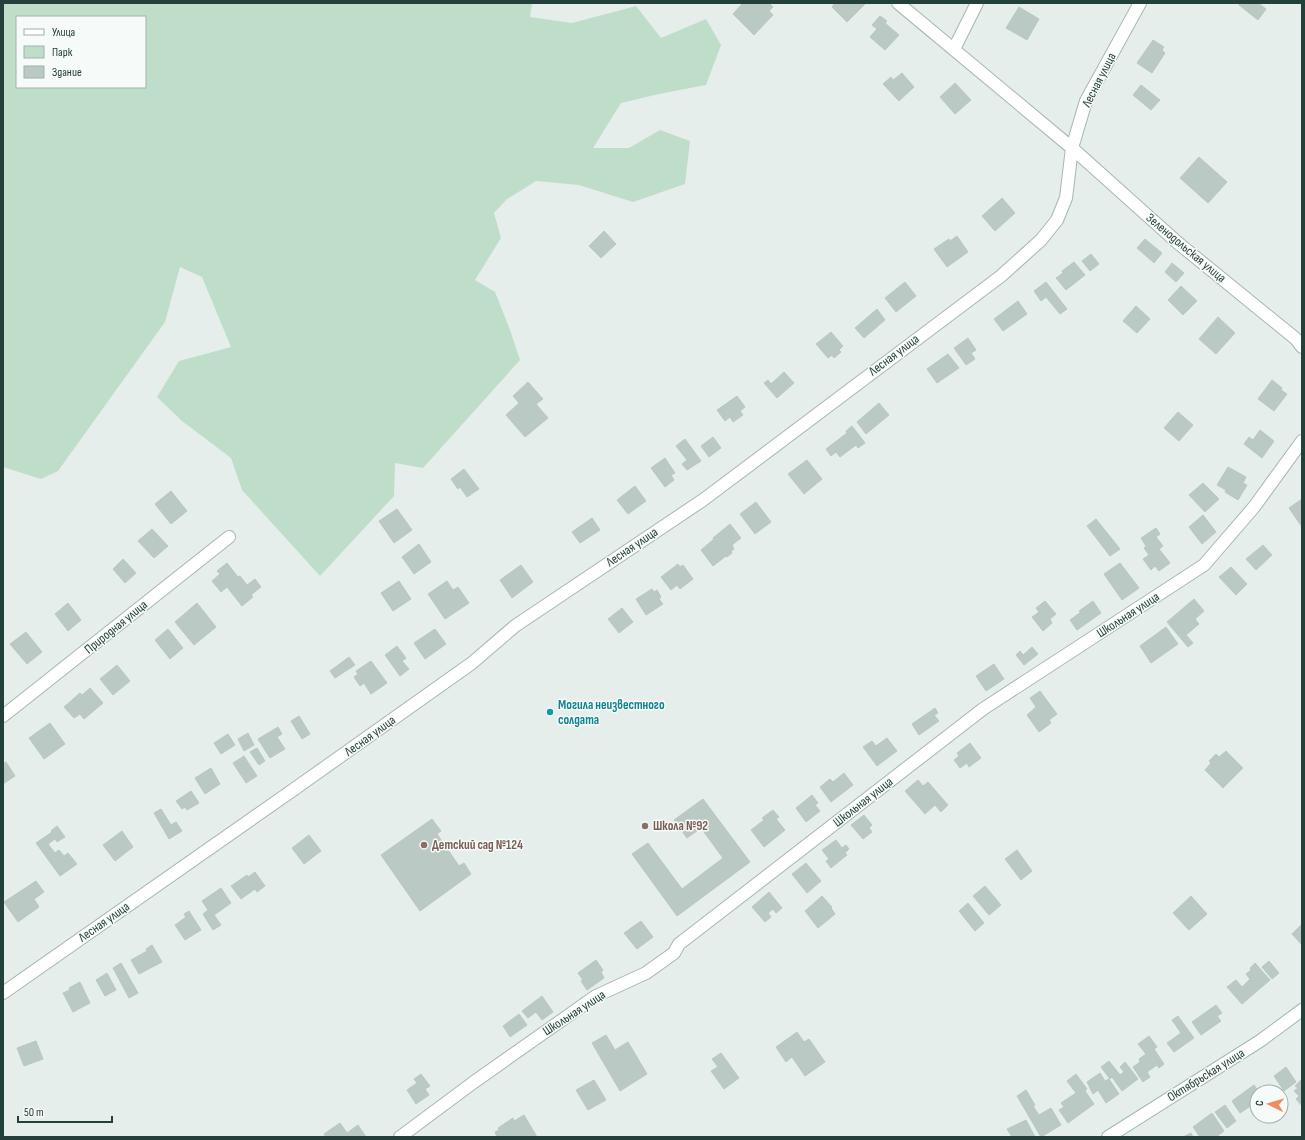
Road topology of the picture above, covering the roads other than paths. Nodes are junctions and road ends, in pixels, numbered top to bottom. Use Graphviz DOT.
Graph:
graph roads {
  1 [pos="898,3"];
  2 [pos="978,3"];
  3 [pos="1140,3"];
  4 [pos="954,49"];
  5 [pos="1072,148"];
  6 [pos="1302,347"];
  7 [pos="1302,441"];
  8 [pos="229,537"];
  9 [pos="3,716"];
  10 [pos="3,993"];
  11 [pos="1302,1010"];
  12 [pos="400,1137"];
  13 [pos="1108,1137"];
  1 -- 4 [label="street, Зеленодольская улица"];
  2 -- 4 [label="street"];
  3 -- 5 [label="street, Лесная улица"];
  4 -- 5 [label="street, Зеленодольская улица"];
  5 -- 6 [label="street, Зеленодольская улица"];
  5 -- 10 [label="street, Лесная улица"];
  7 -- 12 [label="street, Школьная улица"];
  8 -- 9 [label="street, Природная улица"];
  11 -- 13 [label="street, Октябрьская улица"];
}
